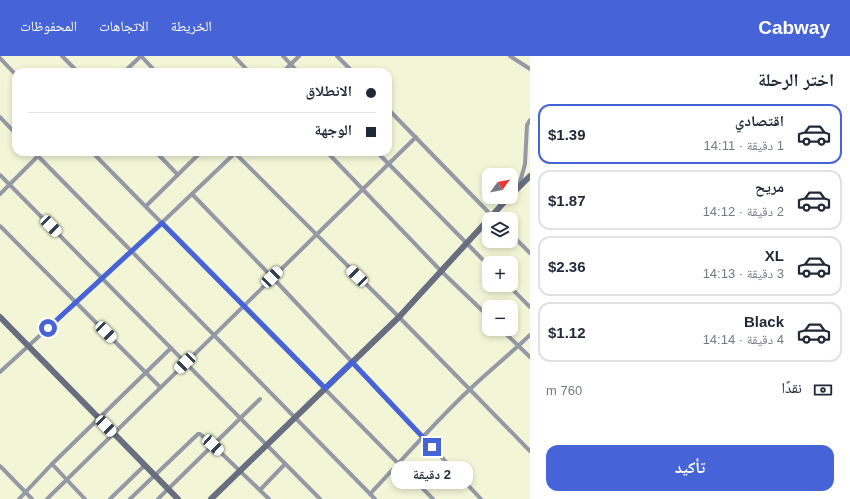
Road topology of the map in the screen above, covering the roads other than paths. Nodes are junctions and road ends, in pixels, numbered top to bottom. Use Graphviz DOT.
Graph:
graph roads {
  1 [pos="62,56"];
  2 [pos="141,56"];
  3 [pos="234,56"];
  4 [pos="283,56"];
  5 [pos="299,56"];
  6 [pos="337,56"];
  7 [pos="510,56"];
  8 [pos="0,58"];
  9 [pos="291,64"];
  10 [pos="74,68"];
  11 [pos="128,68"];
  12 [pos="152,68"];
  13 [pos="245,68"];
  14 [pos="287,68"];
  15 [pos="294,68"];
  16 [pos="349,68"];
  17 [pos="530,69"];
  18 [pos="12,71"];
  19 [pos="392,113"];
  20 [pos="0,117"];
  21 [pos="530,120"];
  22 [pos="12,130"];
  23 [pos="416,138"];
  24 [pos="38,156"];
  25 [pos="96,156"];
  26 [pos="160,156"];
  27 [pos="197,156"];
  28 [pos="231,156"];
  29 [pos="239,156"];
  30 [pos="331,156"];
  31 [pos="381,156"];
  32 [pos="388,164"];
  33 [pos="0,175"];
  34 [pos="178,175"];
  35 [pos="530,176"];
  36 [pos="10,184"];
  37 [pos="519,187"];
  38 [pos="362,189"];
  39 [pos="0,194"];
  40 [pos="192,194"];
  41 [pos="504,204"];
  42 [pos="146,206"];
  43 [pos="489,212"];
  44 [pos="498,212"];
  45 [pos="162,223"];
  46 [pos="0,226"];
  47 [pos="482,228"];
  48 [pos="316,234"];
  49 [pos="518,241"];
  50 [pos="466,243"];
  51 [pos="131,252"];
  52 [pos="530,252"];
  53 [pos="482,259"];
  54 [pos="440,270"];
  55 [pos="272,277"];
  56 [pos="102,278"];
  57 [pos="515,292"];
  58 [pos="76,302"];
  59 [pos="243,306"];
  60 [pos="530,307"];
  61 [pos="482,310"];
  62 [pos="0,317"];
  63 [pos="399,317"];
  64 [pos="213,335"];
  65 [pos="530,335"];
  66 [pos="508,336"];
  67 [pos="28,346"];
  68 [pos="519,346"];
  69 [pos="171,348"];
  70 [pos="530,357"];
  71 [pos="352,362"];
  72 [pos="185,363"];
  73 [pos="0,372"];
  74 [pos="146,372"];
  75 [pos="160,387"];
  76 [pos="325,388"];
  77 [pos="470,389"];
  78 [pos="260,399"];
  79 [pos="99,418"];
  80 [pos="295,418"];
  81 [pos="240,419"];
  82 [pos="114,433"];
  83 [pos="422,437"];
  84 [pos="213,445"];
  85 [pos="266,445"];
  86 [pos="530,451"];
  87 [pos="52,464"];
  88 [pos="285,464"];
  89 [pos="399,464"];
  90 [pos="145,465"];
  91 [pos="0,466"];
  92 [pos="240,470"];
  93 [pos="154,474"];
  94 [pos="66,480"];
  95 [pos="168,489"];
  96 [pos="260,490"];
  97 [pos="26,492"];
  98 [pos="370,494"];
  99 [pos="19,499"];
  100 [pos="32,499"];
  101 [pos="47,499"];
  102 [pos="85,499"];
  103 [pos="110,499"];
  104 [pos="130,499"];
  105 [pos="158,499"];
  106 [pos="178,499"];
  107 [pos="211,499"];
  108 [pos="269,499"];
  109 [pos="320,499"];
  110 [pos="375,499"];
  111 [pos="433,499"];
  112 [pos="480,499"];
  1 -- 10 [label="street"];
  2 -- 11 [label="street"];
  2 -- 12 [label="street"];
  3 -- 13 [label="street"];
  4 -- 9 [label="street"];
  5 -- 9 [label="street"];
  6 -- 16 [label="street"];
  7 -- 17 [label="street"];
  8 -- 18 [label="street"];
  9 -- 14 [label="street"];
  9 -- 15 [label="street"];
  19 -- 23 [label="street"];
  20 -- 22 [label="street"];
  21 -- 37 [label="street"];
  23 -- 32 [label="street"];
  23 -- 43 [label="street"];
  24 -- 36 [label="street"];
  24 -- 51 [label="street"];
  25 -- 42 [label="street"];
  26 -- 34 [label="street"];
  27 -- 34 [label="street"];
  28 -- 40 [label="street"];
  29 -- 48 [label="street"];
  30 -- 38 [label="street"];
  31 -- 32 [label="street"];
  32 -- 38 [label="street"];
  32 -- 50 [label="street"];
  33 -- 36 [label="street"];
  34 -- 42 [label="street"];
  35 -- 37 [label="street"];
  36 -- 39 [label="street"];
  36 -- 56 [label="street"];
  38 -- 48 [label="street"];
  38 -- 54 [label="street"];
  40 -- 45 [label="street"];
  40 -- 55 [label="street"];
  41 -- 44 [label="street"];
  42 -- 45 [label="street"];
  45 -- 51 [label="street"];
  45 -- 59 [label="street"];
  46 -- 58 [label="street"];
  47 -- 50 [label="street"];
  48 -- 55 [label="street"];
  48 -- 63 [label="street"];
  49 -- 52 [label="street"];
  50 -- 53 [label="street"];
  50 -- 54 [label="street"];
  51 -- 56 [label="street"];
  51 -- 64 [label="street"];
  54 -- 61 [label="street"];
  54 -- 63 [label="street"];
  55 -- 59 [label="street"];
  55 -- 71 [label="street"];
  56 -- 58 [label="street"];
  56 -- 69 [label="street"];
  57 -- 60 [label="street"];
  58 -- 67 [label="street"];
  58 -- 74 [label="street"];
  59 -- 64 [label="street"];
  59 -- 76 [label="street"];
  62 -- 67 [label="street"];
  63 -- 71 [label="street"];
  63 -- 77 [label="street"];
  64 -- 72 [label="street"];
  64 -- 80 [label="street"];
  65 -- 68 [label="street"];
  66 -- 68 [label="street"];
  67 -- 73 [label="street"];
  67 -- 79 [label="street"];
  68 -- 70 [label="street"];
  68 -- 77 [label="street"];
  69 -- 72 [label="street"];
  69 -- 74 [label="street"];
  71 -- 76 [label="street"];
  71 -- 83 [label="street"];
  72 -- 75 [label="street"];
  72 -- 81 [label="street"];
  74 -- 75 [label="street"];
  74 -- 79 [label="street"];
  75 -- 82 [label="street"];
  76 -- 80 [label="street"];
  76 -- 89 [label="street"];
  77 -- 83 [label="street"];
  77 -- 86 [label="street"];
  78 -- 81 [label="street"];
  79 -- 82 [label="street"];
  79 -- 87 [label="street"];
  80 -- 85 [label="street"];
  80 -- 98 [label="street"];
  81 -- 84 [label="street"];
  81 -- 85 [label="street"];
  82 -- 90 [label="street"];
  82 -- 94 [label="street"];
  83 -- 89 [label="street"];
  83 -- 112 [label="street"];
  84 -- 92 [label="street"];
  84 -- 93 [label="street"];
  84 -- 95 [label="street"];
  85 -- 88 [label="street"];
  85 -- 92 [label="street"];
  87 -- 94 [label="street"];
  87 -- 97 [label="street"];
  88 -- 96 [label="street"];
  88 -- 109 [label="street"];
  89 -- 98 [label="street"];
  89 -- 111 [label="street"];
  90 -- 93 [label="street"];
  90 -- 103 [label="street"];
  91 -- 97 [label="street"];
  92 -- 96 [label="street"];
  92 -- 107 [label="street"];
  93 -- 95 [label="street"];
  93 -- 104 [label="street"];
  94 -- 101 [label="street"];
  94 -- 102 [label="street"];
  95 -- 105 [label="street"];
  95 -- 106 [label="street"];
  96 -- 108 [label="street"];
  97 -- 99 [label="street"];
  97 -- 100 [label="street"];
  98 -- 110 [label="street"];
}
